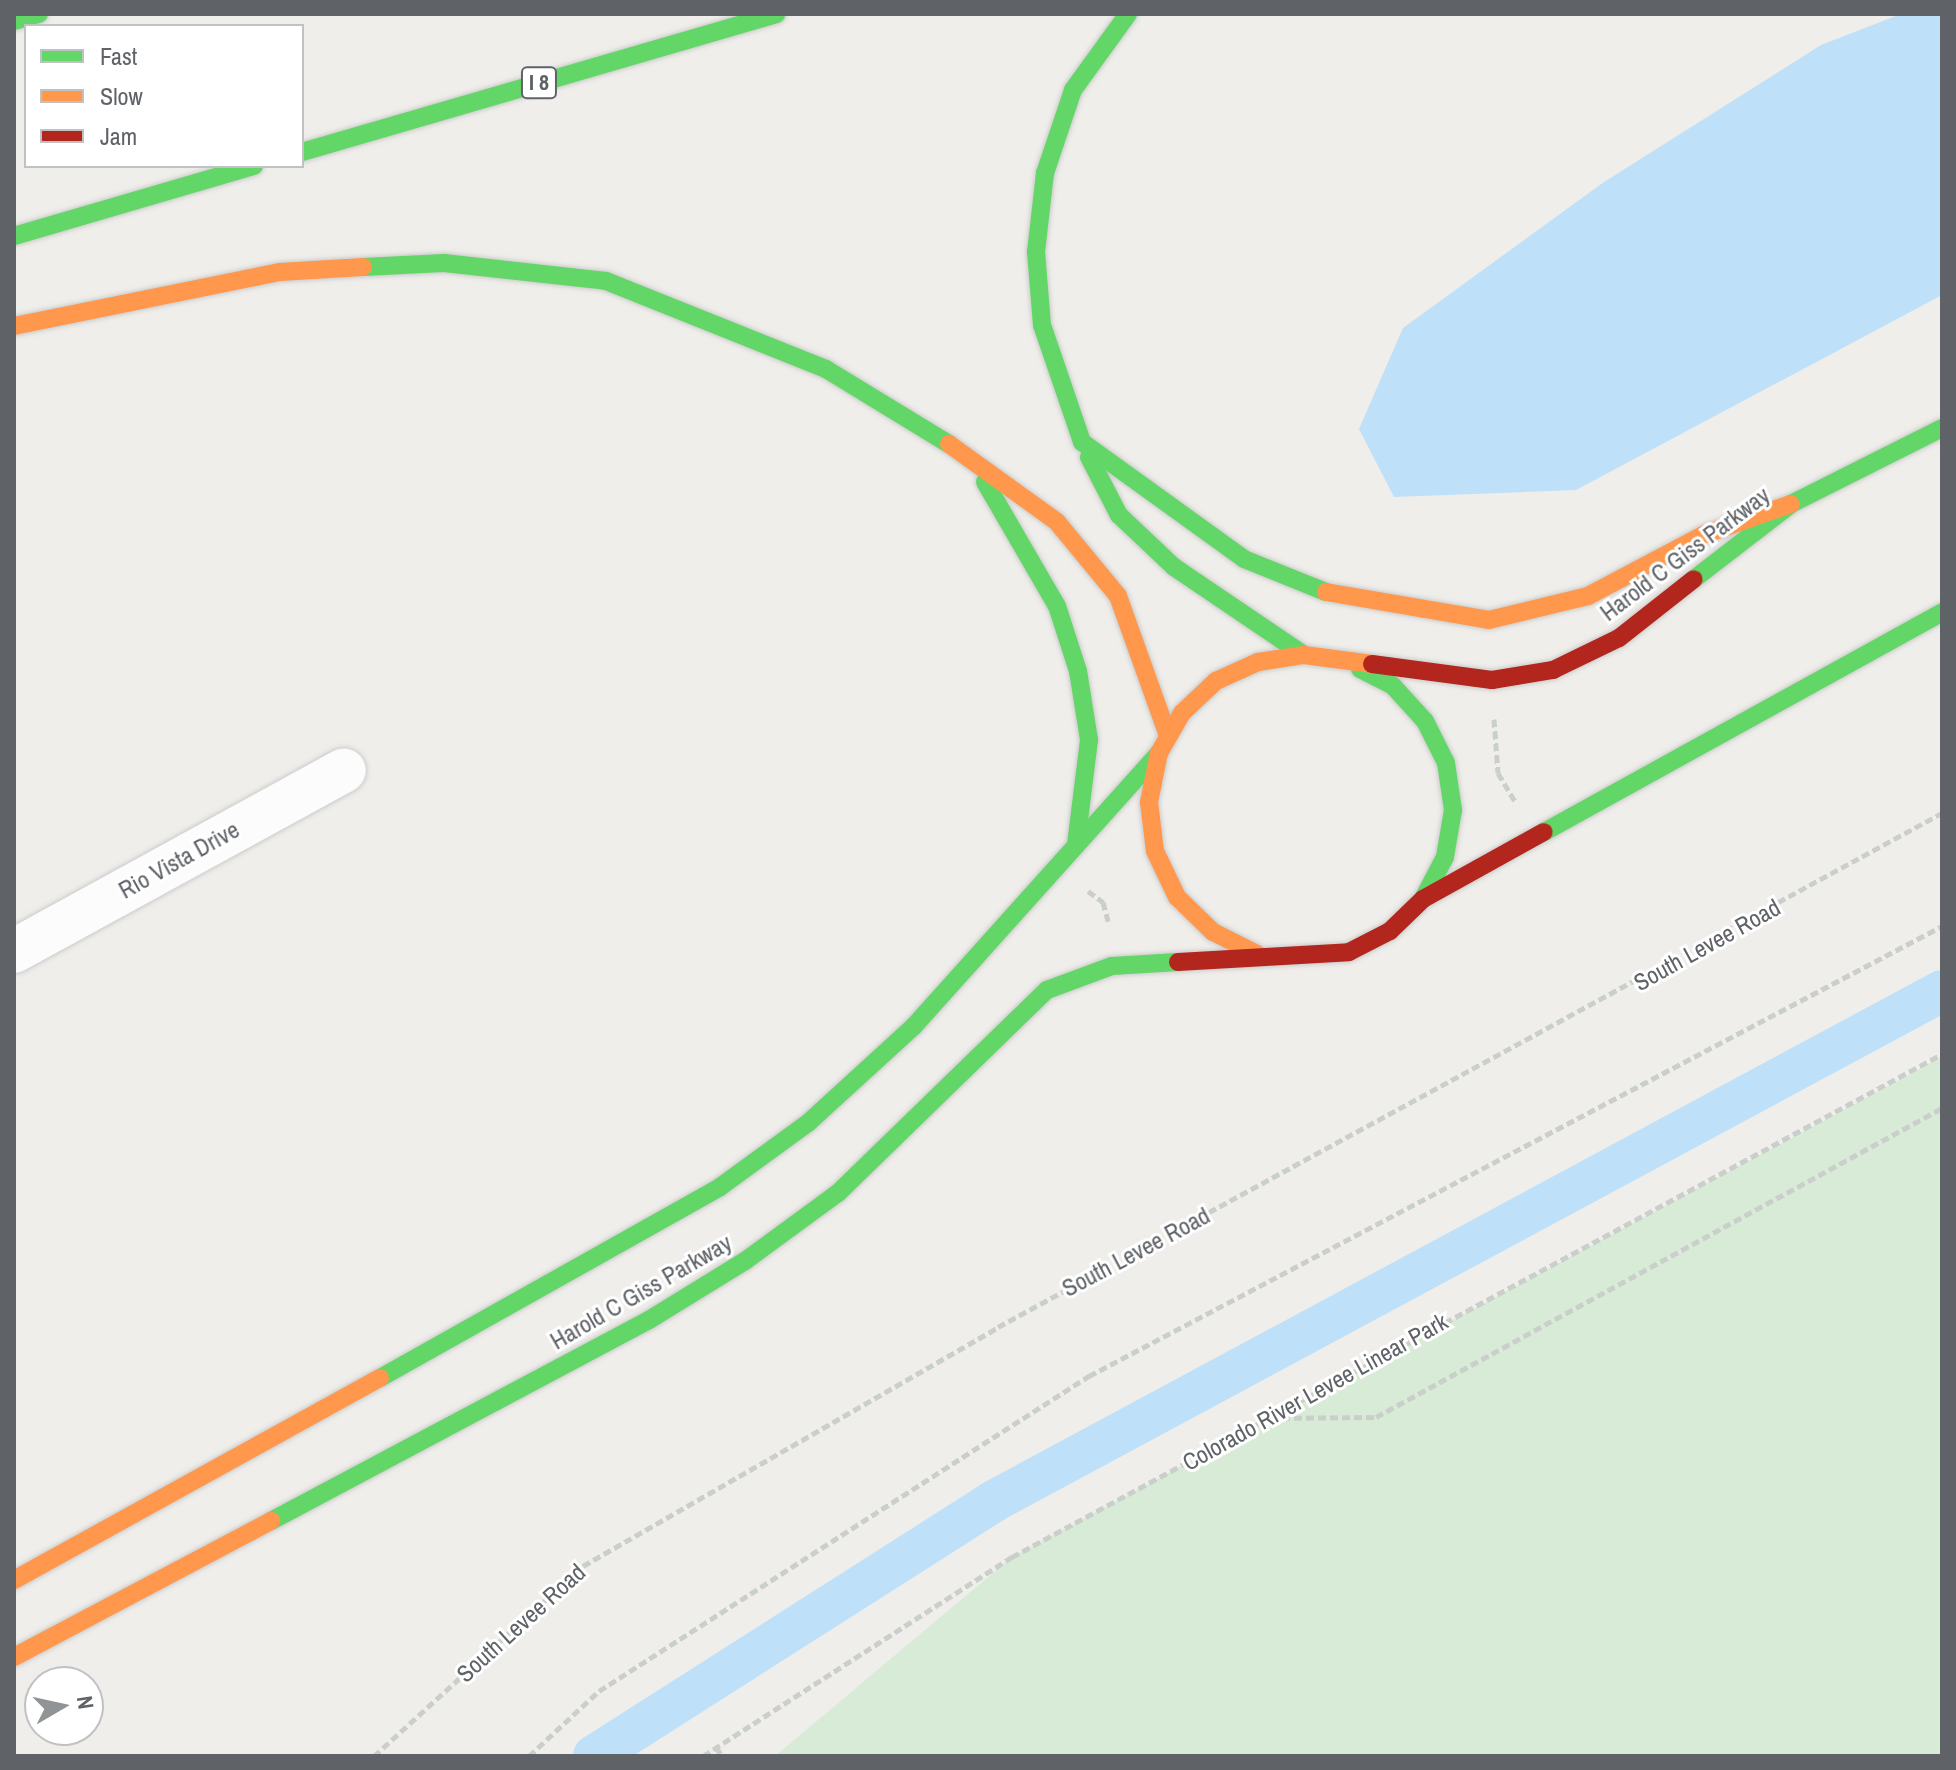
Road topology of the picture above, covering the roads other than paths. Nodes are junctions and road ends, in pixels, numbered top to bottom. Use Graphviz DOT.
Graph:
graph roads {
  1 [pos="39,14"];
  2 [pos="776,14"];
  3 [pos="1128,14"];
  4 [pos="14,21"];
  5 [pos="304,151"];
  6 [pos="247,168"];
  7 [pos="14,236"];
  8 [pos="14,326"];
  9 [pos="1942,428"];
  10 [pos="1082,442"];
  11 [pos="973,463"];
  12 [pos="1791,504"];
  13 [pos="1942,612"];
  14 [pos="1304,655"];
  15 [pos="1351,664"];
  16 [pos="1167,733"];
  17 [pos="1159,753"];
  18 [pos="344,770"];
  19 [pos="1076,845"];
  20 [pos="1423,899"];
  21 [pos="14,951"];
  22 [pos="1257,954"];
  23 [pos="14,1580"];
  24 [pos="14,1657"];
  1 -- 4 [label="main road"];
  2 -- 5 [label="main road, I 8"];
  3 -- 10 [label="main road"];
  6 -- 7 [label="main road"];
  8 -- 11 [label="main road"];
  9 -- 12 [label="main road, Harold C Giss Parkway"];
  10 -- 12 [label="main road"];
  10 -- 14 [label="main road"];
  11 -- 16 [label="main road"];
  11 -- 19 [label="main road"];
  12 -- 15 [label="main road, Harold C Giss Parkway"];
  13 -- 20 [label="main road, Harold C Giss Parkway"];
  14 -- 15 [label="main road, Harold C Giss Parkway"];
  14 -- 16 [label="main road, Harold C Giss Parkway"];
  15 -- 20 [label="main road, Harold C Giss Parkway"];
  16 -- 17 [label="main road, Harold C Giss Parkway"];
  17 -- 19 [label="main road, Harold C Giss Parkway"];
  17 -- 22 [label="main road, Harold C Giss Parkway"];
  18 -- 21 [label="street, Rio Vista Drive"];
  19 -- 23 [label="main road, Harold C Giss Parkway"];
  20 -- 22 [label="main road, Harold C Giss Parkway"];
  22 -- 24 [label="main road, Harold C Giss Parkway"];
}
